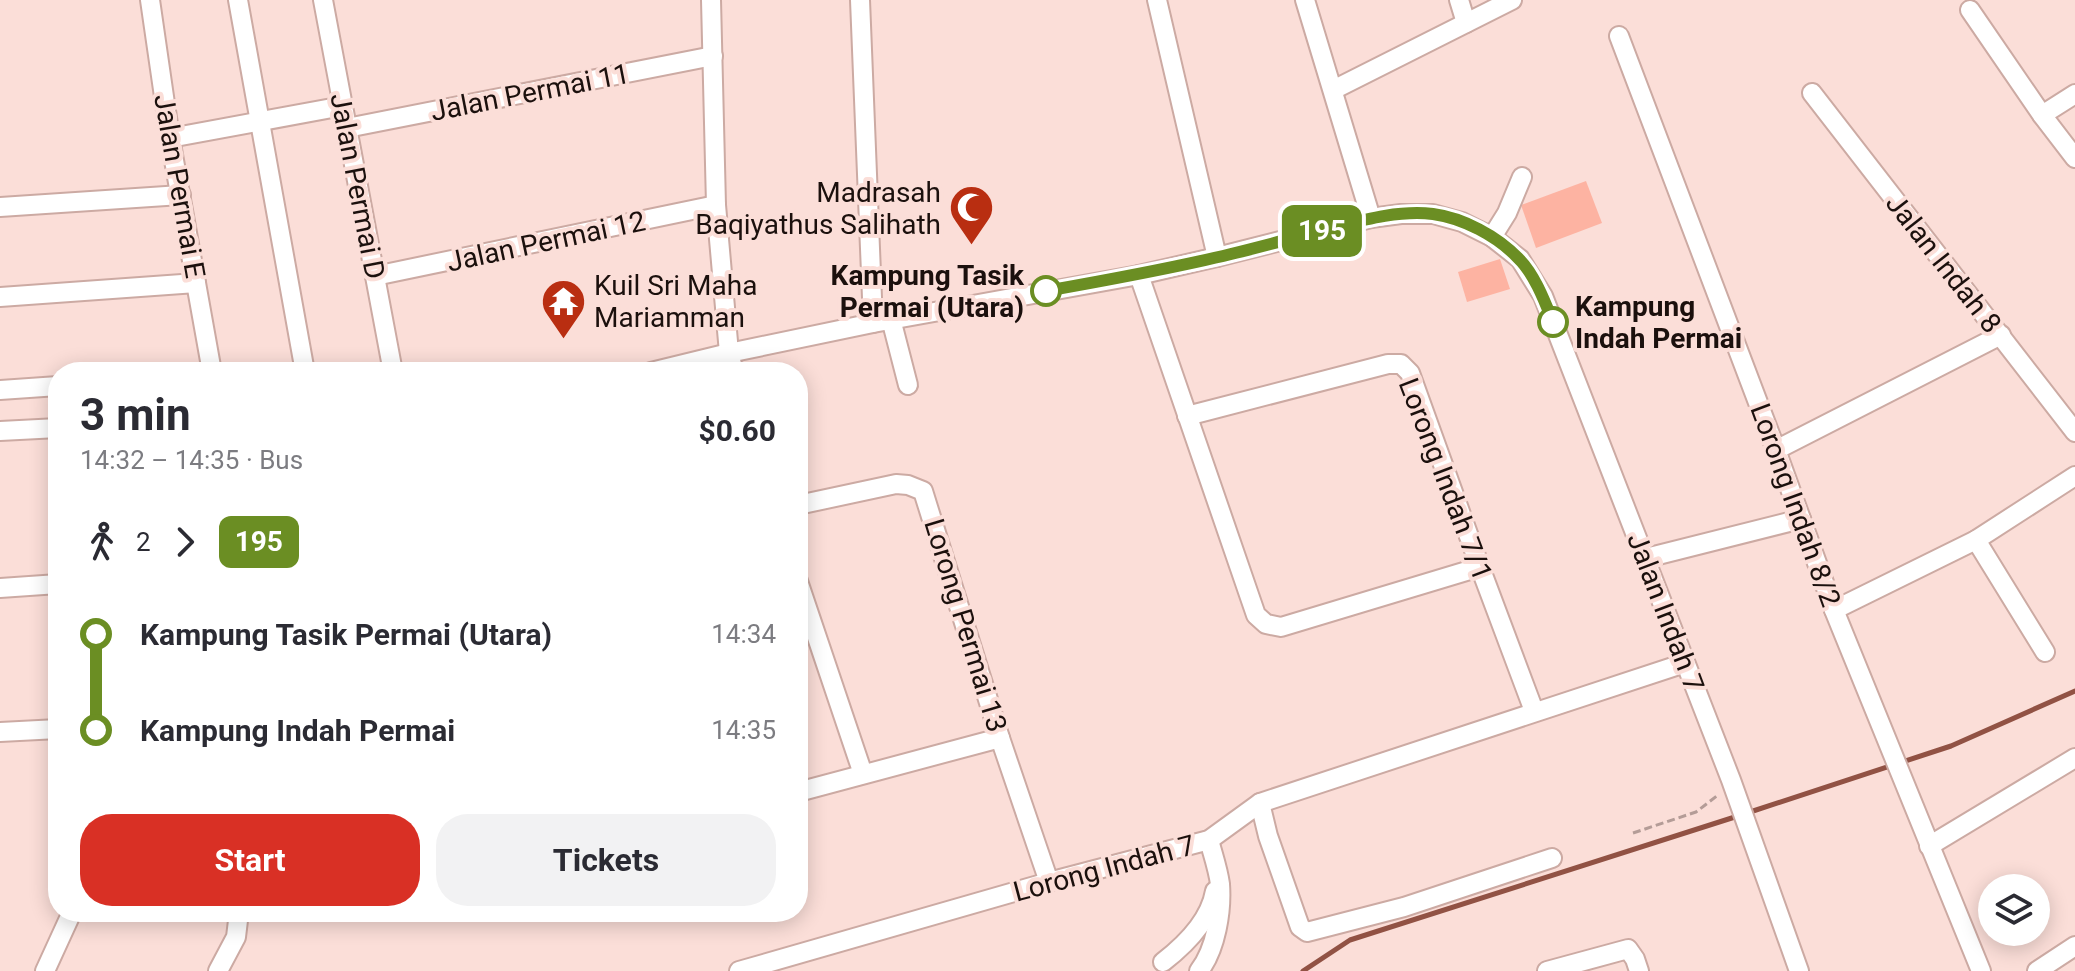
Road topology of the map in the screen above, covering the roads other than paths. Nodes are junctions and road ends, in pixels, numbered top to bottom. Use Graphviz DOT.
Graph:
graph roads {
  1 [pos="150,0"];
  2 [pos="238,0"];
  3 [pos="323,0"];
  4 [pos="711,0"];
  5 [pos="860,0"];
  6 [pos="1157,0"];
  7 [pos="1305,0"];
  8 [pos="1459,0"];
  9 [pos="1512,0"];
  10 [pos="1970,10"];
  11 [pos="1466,23"];
  12 [pos="1619,36"];
  13 [pos="713,56"];
  14 [pos="1333,90"];
  15 [pos="1812,93"];
  16 [pos="2075,94"];
  17 [pos="343,106"];
  18 [pos="2042,115"];
  19 [pos="260,121"];
  20 [pos="347,128"];
  21 [pos="170,138"];
  22 [pos="2075,158"];
  23 [pos="1522,177"];
  24 [pos="181,195"];
  25 [pos="716,205"];
  26 [pos="0,207"];
  27 [pos="1371,218"];
  28 [pos="1492,237"];
  29 [pos="1217,257"];
  30 [pos="1139,275"];
  31 [pos="375,276"];
  32 [pos="196,283"];
  33 [pos="0,297"];
  34 [pos="882,321"];
  35 [pos="2001,335"];
  36 [pos="729,353"];
  37 [pos="210,362"];
  38 [pos="303,362"];
  39 [pos="391,362"];
  40 [pos="692,362"];
  41 [pos="731,362"];
  42 [pos="908,385"];
  43 [pos="48,387"];
  44 [pos="0,390"];
  45 [pos="1187,416"];
  46 [pos="48,429"];
  47 [pos="0,431"];
  48 [pos="2075,432"];
  49 [pos="1776,450"];
  50 [pos="2075,476"];
  51 [pos="808,503"];
  52 [pos="1801,519"];
  53 [pos="1976,540"];
  54 [pos="1646,558"];
  55 [pos="1480,567"];
  56 [pos="48,585"];
  57 [pos="0,588"];
  58 [pos="1834,610"];
  59 [pos="808,611"];
  60 [pos="2045,652"];
  61 [pos="1685,663"];
  62 [pos="1534,711"];
  63 [pos="48,730"];
  64 [pos="0,732"];
  65 [pos="1000,738"];
  66 [pos="2075,758"];
  67 [pos="863,774"];
  68 [pos="808,789"];
  69 [pos="1260,803"];
  70 [pos="1209,840"];
  71 [pos="1929,846"];
  72 [pos="1552,858"];
  73 [pos="1218,873"];
  74 [pos="1049,882"];
  75 [pos="67,922"];
  76 [pos="238,922"];
  77 [pos="2075,946"];
  78 [pos="1163,962"];
  79 [pos="45,971"];
  80 [pos="218,971"];
  81 [pos="739,971"];
  82 [pos="1199,971"];
  83 [pos="1547,971"];
  84 [pos="1639,971"];
  85 [pos="1799,971"];
  86 [pos="1981,971"];
  87 [pos="2037,971"];
  1 -- 21 [label="street, Jalan Permai E"];
  2 -- 19 [label="street"];
  3 -- 17 [label="street, Jalan Permai D"];
  4 -- 13 [label="street"];
  5 -- 34 [label="street"];
  6 -- 29 [label="street"];
  7 -- 14 [label="street"];
  8 -- 11 [label="street"];
  9 -- 11 [label="street"];
  10 -- 18 [label="street"];
  11 -- 14 [label="street"];
  12 -- 49 [label="street, Lorong Indah 8/2"];
  13 -- 20 [label="street, Jalan Permai 11"];
  13 -- 25 [label="street"];
  14 -- 27 [label="street"];
  15 -- 35 [label="street, Jalan Indah 8"];
  16 -- 18 [label="street"];
  17 -- 19 [label="street"];
  17 -- 20 [label="street, Jalan Permai D"];
  18 -- 22 [label="street"];
  19 -- 21 [label="street"];
  19 -- 38 [label="street"];
  20 -- 31 [label="street, Jalan Permai D"];
  21 -- 24 [label="street, Jalan Permai E"];
  23 -- 28 [label="street"];
  24 -- 26 [label="street"];
  24 -- 32 [label="street, Jalan Permai E"];
  25 -- 31 [label="street, Jalan Permai 12"];
  25 -- 36 [label="street"];
  27 -- 28 [label="street, Jalan Indah 7"];
  27 -- 29 [label="street, Jalan Indah 7"];
  28 -- 54 [label="street, Jalan Indah 7"];
  29 -- 30 [label="street, Jalan Indah 7"];
  30 -- 34 [label="street, Jalan Indah 7"];
  30 -- 45 [label="street"];
  31 -- 39 [label="street, Jalan Permai D"];
  32 -- 33 [label="street"];
  32 -- 37 [label="street, Jalan Permai E"];
  34 -- 36 [label="street, Jalan Indah 7"];
  34 -- 42 [label="street"];
  35 -- 48 [label="street, Jalan Indah 8"];
  35 -- 49 [label="street"];
  36 -- 40 [label="street, Jalan Indah 7"];
  36 -- 41 [label="street"];
  43 -- 44 [label="street"];
  45 -- 55 [label="street, Lorong Indah 7/1"];
  45 -- 55 [label="street"];
  46 -- 47 [label="street"];
  49 -- 52 [label="street, Lorong Indah 8/2"];
  50 -- 53 [label="street"];
  51 -- 65 [label="street, Lorong Permai 13"];
  52 -- 54 [label="street"];
  52 -- 58 [label="street, Lorong Indah 8/2"];
  53 -- 58 [label="street"];
  53 -- 60 [label="street"];
  54 -- 61 [label="street, Jalan Indah 7"];
  55 -- 62 [label="street, Lorong Indah 7/1"];
  56 -- 57 [label="street"];
  58 -- 71 [label="street, Lorong Indah 8/2"];
  59 -- 67 [label="street"];
  61 -- 62 [label="street, Lorong Indah 7"];
  61 -- 85 [label="street, Jalan Indah 7"];
  62 -- 69 [label="street, Lorong Indah 7"];
  63 -- 64 [label="street"];
  65 -- 67 [label="street"];
  65 -- 74 [label="street, Lorong Permai 13"];
  66 -- 71 [label="street"];
  67 -- 68 [label="street"];
  69 -- 70 [label="street, Lorong Indah 7"];
  69 -- 72 [label="street"];
  70 -- 73 [label="street"];
  70 -- 74 [label="street, Lorong Indah 7"];
  71 -- 86 [label="street, Lorong Indah 8/2"];
  73 -- 78 [label="street"];
  73 -- 82 [label="street"];
  74 -- 81 [label="street, Lorong Indah 7"];
  75 -- 79 [label="street"];
  76 -- 80 [label="street"];
  77 -- 87 [label="street"];
  83 -- 84 [label="street"];
}
